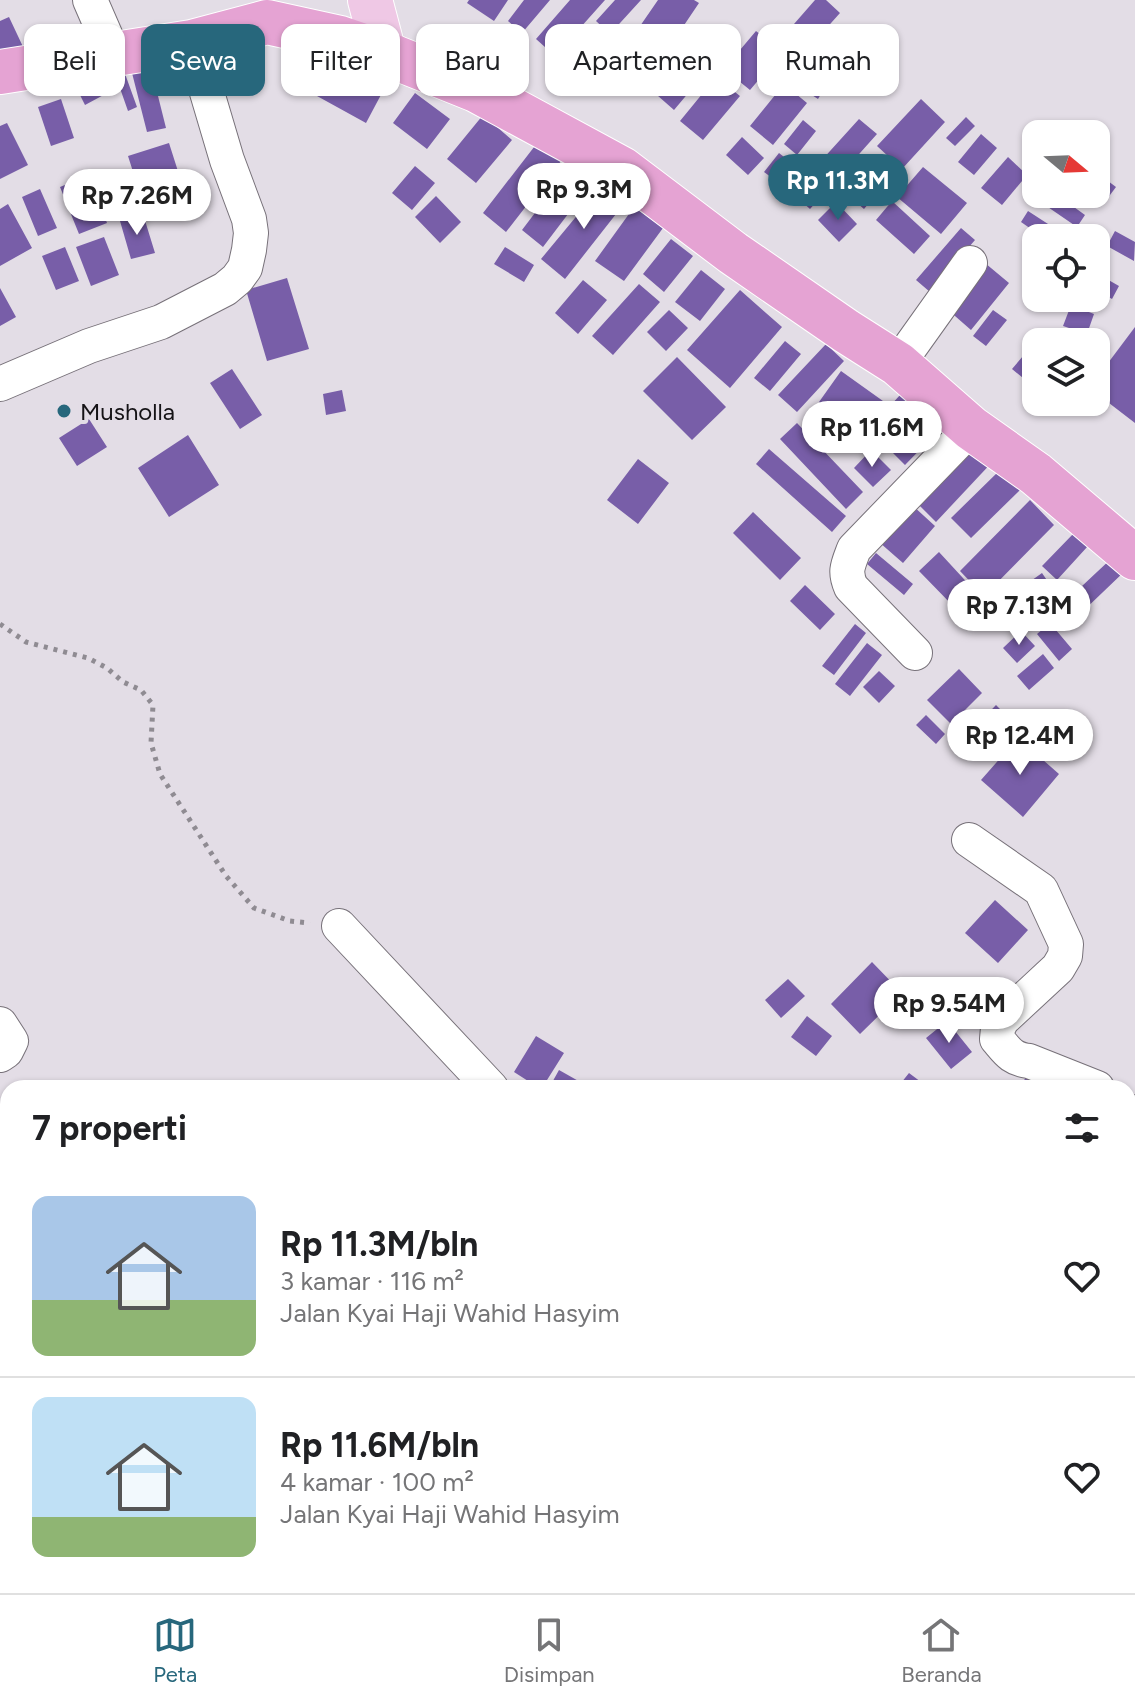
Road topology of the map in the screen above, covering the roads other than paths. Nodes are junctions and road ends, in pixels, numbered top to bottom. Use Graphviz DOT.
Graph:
graph roads {
  1 [pos="90,0"];
  2 [pos="370,0"];
  3 [pos="276,11"];
  4 [pos="100,24"];
  5 [pos="241,24"];
  6 [pos="307,24"];
  7 [pos="376,24"];
  8 [pos="400,59"];
  9 [pos="24,68"];
  10 [pos="0,72"];
  11 [pos="208,96"];
  12 [pos="970,263"];
  13 [pos="898,364"];
  14 [pos="0,384"];
  15 [pos="971,428"];
  16 [pos="1135,558"];
  17 [pos="915,653"];
  18 [pos="969,840"];
  19 [pos="339,926"];
  20 [pos="0,1024"];
  21 [pos="0,1055"];
  22 [pos="483,1080"];
  23 [pos="1077,1080"];
  1 -- 4 [label="street"];
  2 -- 7 [label="main road"];
  3 -- 5 [label="highway"];
  3 -- 6 [label="highway"];
  8 -- 13 [label="highway"];
  9 -- 10 [label="highway"];
  11 -- 14 [label="street"];
  12 -- 13 [label="street"];
  13 -- 15 [label="highway"];
  15 -- 16 [label="highway"];
  15 -- 17 [label="street"];
  18 -- 23 [label="street"];
  19 -- 22 [label="street"];
  20 -- 21 [label="street"];
}
